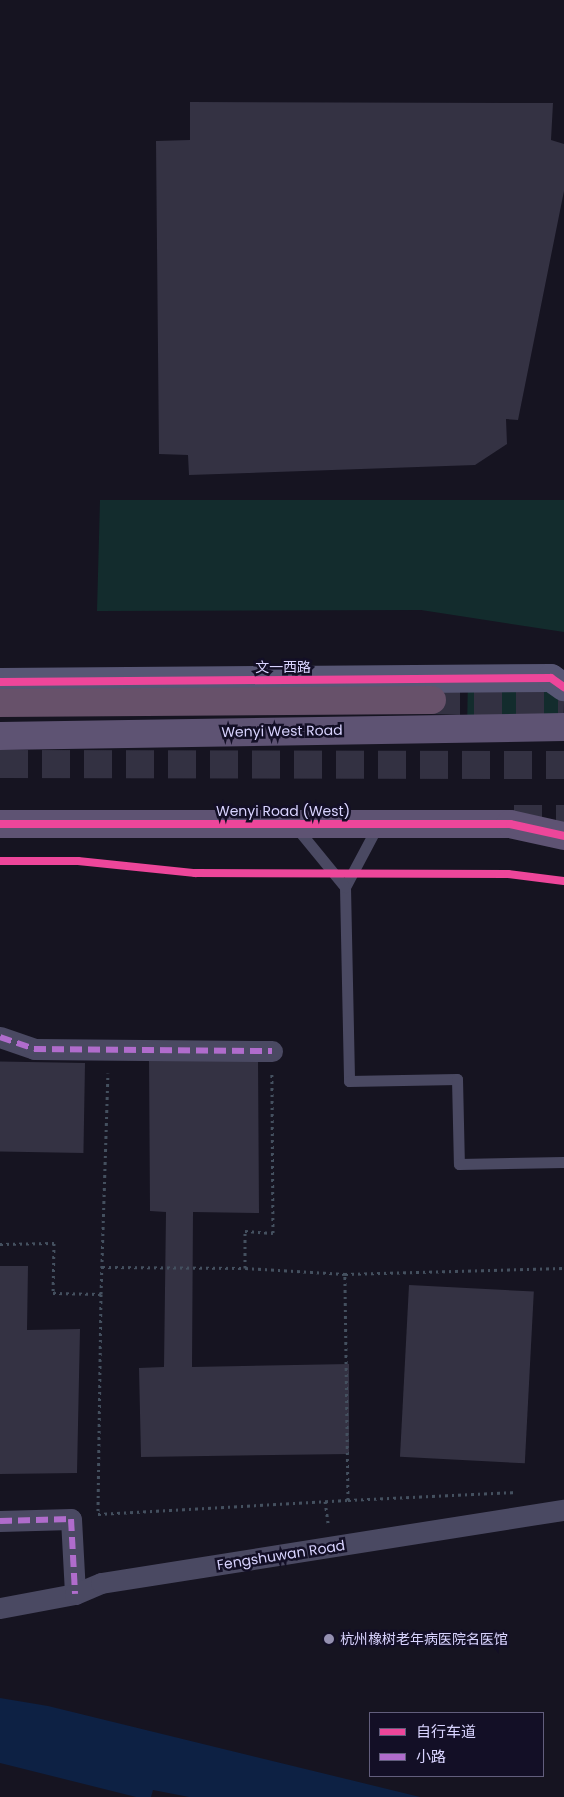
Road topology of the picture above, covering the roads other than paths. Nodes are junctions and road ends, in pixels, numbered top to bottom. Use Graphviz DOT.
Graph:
graph roads {
  1 [pos="0,682"];
  2 [pos="564,687"];
  3 [pos="432,700"];
  4 [pos="0,703"];
  5 [pos="564,727"];
  6 [pos="0,736"];
  7 [pos="0,824"];
  8 [pos="292,824"];
  9 [pos="379,824"];
  10 [pos="564,836"];
  11 [pos="345,887"];
  12 [pos="0,1037"];
  13 [pos="272,1051"];
  14 [pos="564,1162"];
  15 [pos="564,1510"];
  16 [pos="0,1521"];
  17 [pos="75,1594"];
  18 [pos="0,1608"];
  1 -- 2 [label="main road, 文一西路"];
  3 -- 4 [label="highway"];
  5 -- 6 [label="main road, Wenyi West Road"];
  7 -- 8 [label="main road, Wenyi Road (West)"];
  8 -- 9 [label="main road, Wenyi Road (West)"];
  8 -- 11 [label="lane"];
  9 -- 10 [label="main road, Wenyi Road (West)"];
  9 -- 11 [label="lane"];
  11 -- 14 [label="lane"];
  12 -- 13 [label="street"];
  15 -- 17 [label="street, Fengshuwan Road"];
  16 -- 17 [label="street"];
  17 -- 18 [label="street, Fengshuwan Road"];
}
